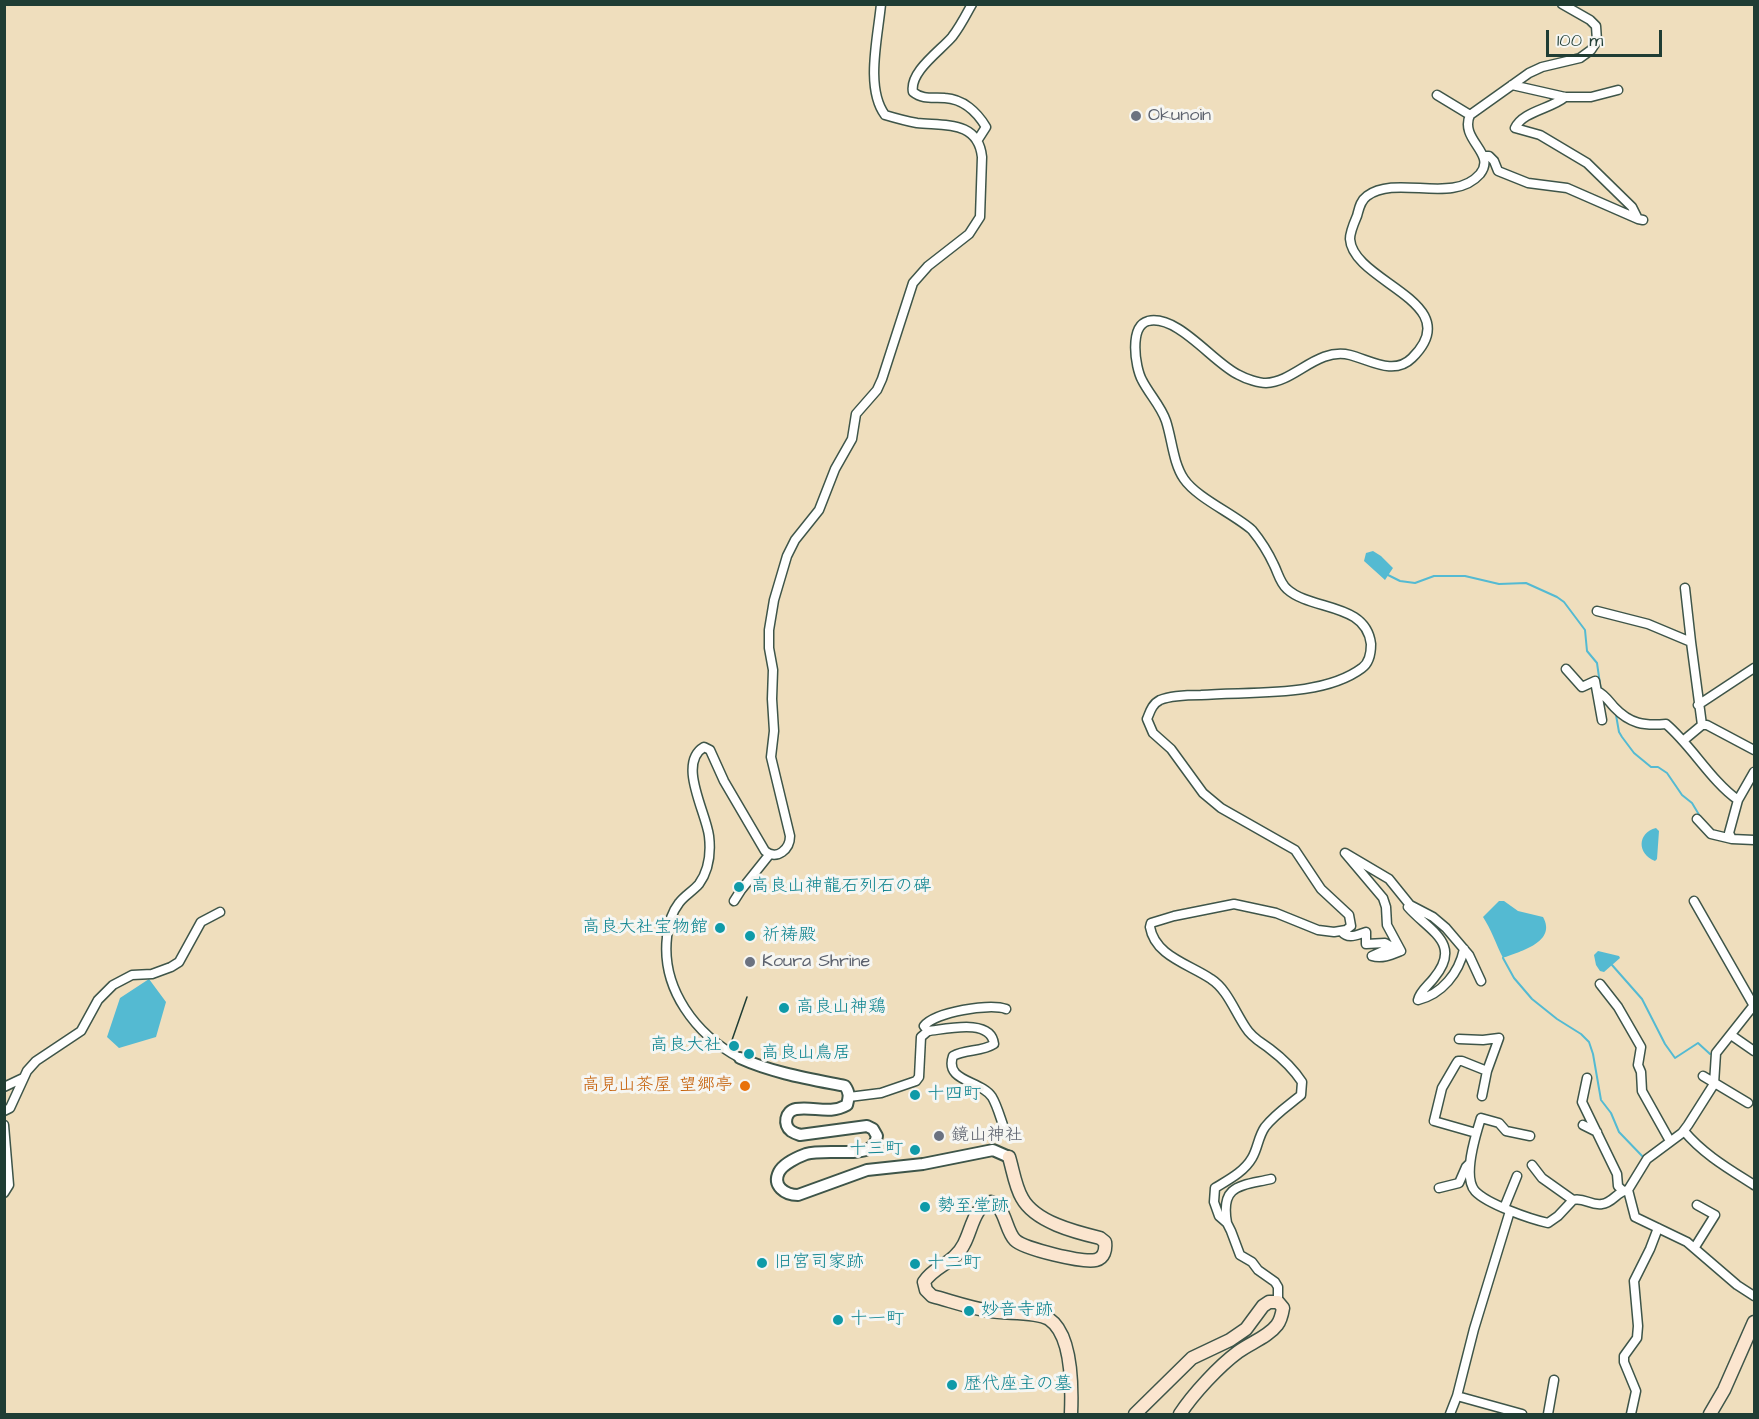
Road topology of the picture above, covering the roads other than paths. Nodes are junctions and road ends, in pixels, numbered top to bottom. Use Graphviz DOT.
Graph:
graph roads {
  1 [pos="881,4"];
  2 [pos="972,4"];
  3 [pos="1562,4"];
  4 [pos="1512,85"];
  5 [pos="1618,90"];
  6 [pos="1437,95"];
  7 [pos="1565,97"];
  8 [pos="1470,115"];
  9 [pos="977,141"];
  10 [pos="1484,156"];
  11 [pos="1685,588"];
  12 [pos="1597,611"];
  13 [pos="1691,642"];
  14 [pos="1755,668"];
  15 [pos="1566,669"];
  16 [pos="1600,692"];
  17 [pos="1698,705"];
  18 [pos="1602,720"];
  19 [pos="1702,725"];
  20 [pos="1684,740"];
  21 [pos="1754,748"];
  22 [pos="1755,772"];
  23 [pos="1752,785"];
  24 [pos="1738,800"];
  25 [pos="1697,819"];
  26 [pos="1732,839"];
  27 [pos="1755,840"];
  28 [pos="769,855"];
  29 [pos="1403,897"];
  30 [pos="735,901"];
  31 [pos="1694,901"];
  32 [pos="220,912"];
  33 [pos="1352,924"];
  34 [pos="1341,931"];
  35 [pos="1365,932"];
  36 [pos="1464,949"];
  37 [pos="1481,981"];
  38 [pos="1600,984"];
  39 [pos="1754,1006"];
  40 [pos="1005,1009"];
  41 [pos="928,1030"];
  42 [pos="1731,1035"];
  43 [pos="1459,1039"];
  44 [pos="1755,1051"];
  45 [pos="740,1058"];
  46 [pos="1487,1071"];
  47 [pos="1703,1076"];
  48 [pos="24,1077"];
  49 [pos="1587,1078"];
  50 [pos="1714,1083"];
  51 [pos="4,1087"];
  52 [pos="1482,1096"];
  53 [pos="849,1097"];
  54 [pos="1748,1103"];
  55 [pos="4,1111"];
  56 [pos="4,1125"];
  57 [pos="1583,1125"];
  58 [pos="1684,1131"];
  59 [pos="1597,1132"];
  60 [pos="1006,1133"];
  61 [pos="1476,1133"];
  62 [pos="1530,1136"];
  63 [pos="1670,1141"];
  64 [pos="1010,1157"];
  65 [pos="1469,1164"];
  66 [pos="1532,1165"];
  67 [pos="1517,1176"];
  68 [pos="1271,1179"];
  69 [pos="1754,1182"];
  70 [pos="1439,1188"];
  71 [pos="1625,1190"];
  72 [pos="4,1193"];
  73 [pos="1573,1200"];
  74 [pos="1697,1205"];
  75 [pos="1507,1210"];
  76 [pos="1227,1223"];
  77 [pos="1658,1228"];
  78 [pos="1695,1248"];
  79 [pos="1755,1296"];
  80 [pos="1278,1302"];
  81 [pos="1755,1322"];
  82 [pos="1554,1380"];
  83 [pos="1457,1396"];
  84 [pos="1071,1414"];
  85 [pos="1135,1414"];
  86 [pos="1180,1414"];
  87 [pos="1449,1414"];
  88 [pos="1522,1414"];
  89 [pos="1548,1414"];
  90 [pos="1631,1414"];
  91 [pos="1710,1414"];
  1 -- 9 [label="street"];
  2 -- 9 [label="street"];
  3 -- 4 [label="street"];
  4 -- 7 [label="street"];
  4 -- 8 [label="street"];
  5 -- 7 [label="street"];
  6 -- 8 [label="street"];
  7 -- 10 [label="street"];
  8 -- 10 [label="street"];
  9 -- 28 [label="street"];
  10 -- 33 [label="street"];
  11 -- 13 [label="street"];
  12 -- 13 [label="street"];
  13 -- 17 [label="street"];
  14 -- 17 [label="street"];
  15 -- 16 [label="street"];
  16 -- 18 [label="street"];
  16 -- 20 [label="street"];
  17 -- 19 [label="street"];
  19 -- 20 [label="street"];
  19 -- 21 [label="street"];
  20 -- 24 [label="street"];
  22 -- 23 [label="street"];
  23 -- 24 [label="street"];
  24 -- 26 [label="street"];
  25 -- 26 [label="street"];
  26 -- 27 [label="street"];
  28 -- 30 [label="street"];
  28 -- 45 [label="street"];
  29 -- 35 [label="street"];
  29 -- 36 [label="street"];
  29 -- 36 [label="street"];
  31 -- 39 [label="street"];
  32 -- 48 [label="street"];
  33 -- 34 [label="street"];
  33 -- 35 [label="street"];
  34 -- 35 [label="street"];
  34 -- 76 [label="street"];
  36 -- 37 [label="street"];
  38 -- 63 [label="street"];
  39 -- 42 [label="street"];
  40 -- 41 [label="street"];
  41 -- 53 [label="street"];
  41 -- 60 [label="street"];
  42 -- 44 [label="street"];
  42 -- 50 [label="street"];
  43 -- 46 [label="street"];
  45 -- 53 [label="street"];
  46 -- 52 [label="street"];
  46 -- 61 [label="street"];
  47 -- 50 [label="street"];
  48 -- 51 [label="street"];
  48 -- 55 [label="street"];
  49 -- 59 [label="street"];
  50 -- 54 [label="street"];
  50 -- 58 [label="street"];
  53 -- 64 [label="street"];
  56 -- 72 [label="street"];
  57 -- 59 [label="street"];
  58 -- 63 [label="street"];
  58 -- 69 [label="street"];
  59 -- 71 [label="street"];
  61 -- 62 [label="street"];
  61 -- 65 [label="street"];
  63 -- 71 [label="street"];
  64 -- 84 [label="main road"];
  65 -- 70 [label="street"];
  65 -- 75 [label="street"];
  66 -- 73 [label="street"];
  67 -- 75 [label="street"];
  68 -- 76 [label="street"];
  71 -- 73 [label="street"];
  71 -- 77 [label="street"];
  73 -- 75 [label="street"];
  74 -- 78 [label="street"];
  75 -- 83 [label="street"];
  76 -- 80 [label="street"];
  77 -- 78 [label="street"];
  77 -- 90 [label="street"];
  78 -- 79 [label="street"];
  80 -- 85 [label="main road"];
  80 -- 86 [label="main road"];
  81 -- 91 [label="main road"];
  82 -- 89 [label="street"];
  83 -- 87 [label="street"];
  83 -- 88 [label="street"];
}
